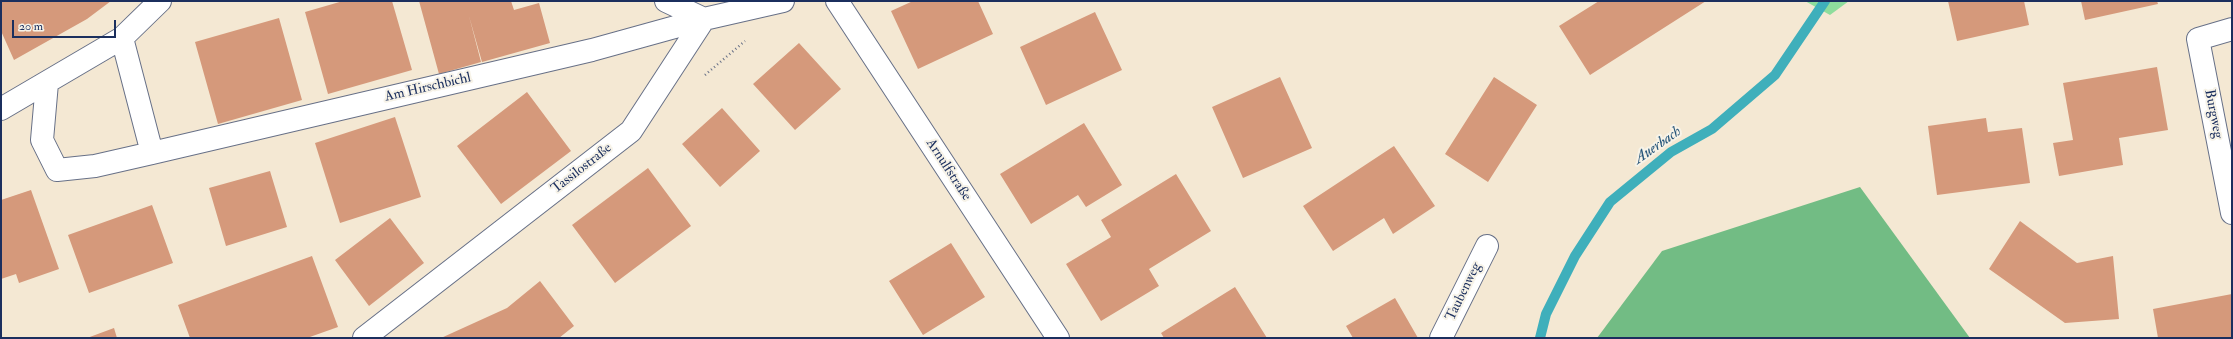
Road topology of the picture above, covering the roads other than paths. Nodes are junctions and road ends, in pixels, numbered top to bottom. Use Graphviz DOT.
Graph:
graph roads {
  1 [pos="160,1"];
  2 [pos="666,1"];
  3 [pos="783,1"];
  4 [pos="837,1"];
  5 [pos="704,19"];
  6 [pos="2232,29"];
  7 [pos="122,38"];
  8 [pos="47,83"];
  9 [pos="1,109"];
  10 [pos="152,153"];
  11 [pos="2232,213"];
  12 [pos="1487,246"];
  13 [pos="364,338"];
  14 [pos="1058,338"];
  15 [pos="1441,338"];
  1 -- 7 [label="street"];
  2 -- 5 [label="street"];
  3 -- 5 [label="street"];
  4 -- 14 [label="street, Arnulfstraße"];
  5 -- 10 [label="street, Am Hirschbichl"];
  5 -- 13 [label="street, Tassilostraße"];
  6 -- 11 [label="street, Burgweg"];
  7 -- 8 [label="street"];
  7 -- 10 [label="street"];
  8 -- 9 [label="street"];
  8 -- 10 [label="street, Am Hirschbichl"];
  12 -- 15 [label="street, Taubenweg"];
}
